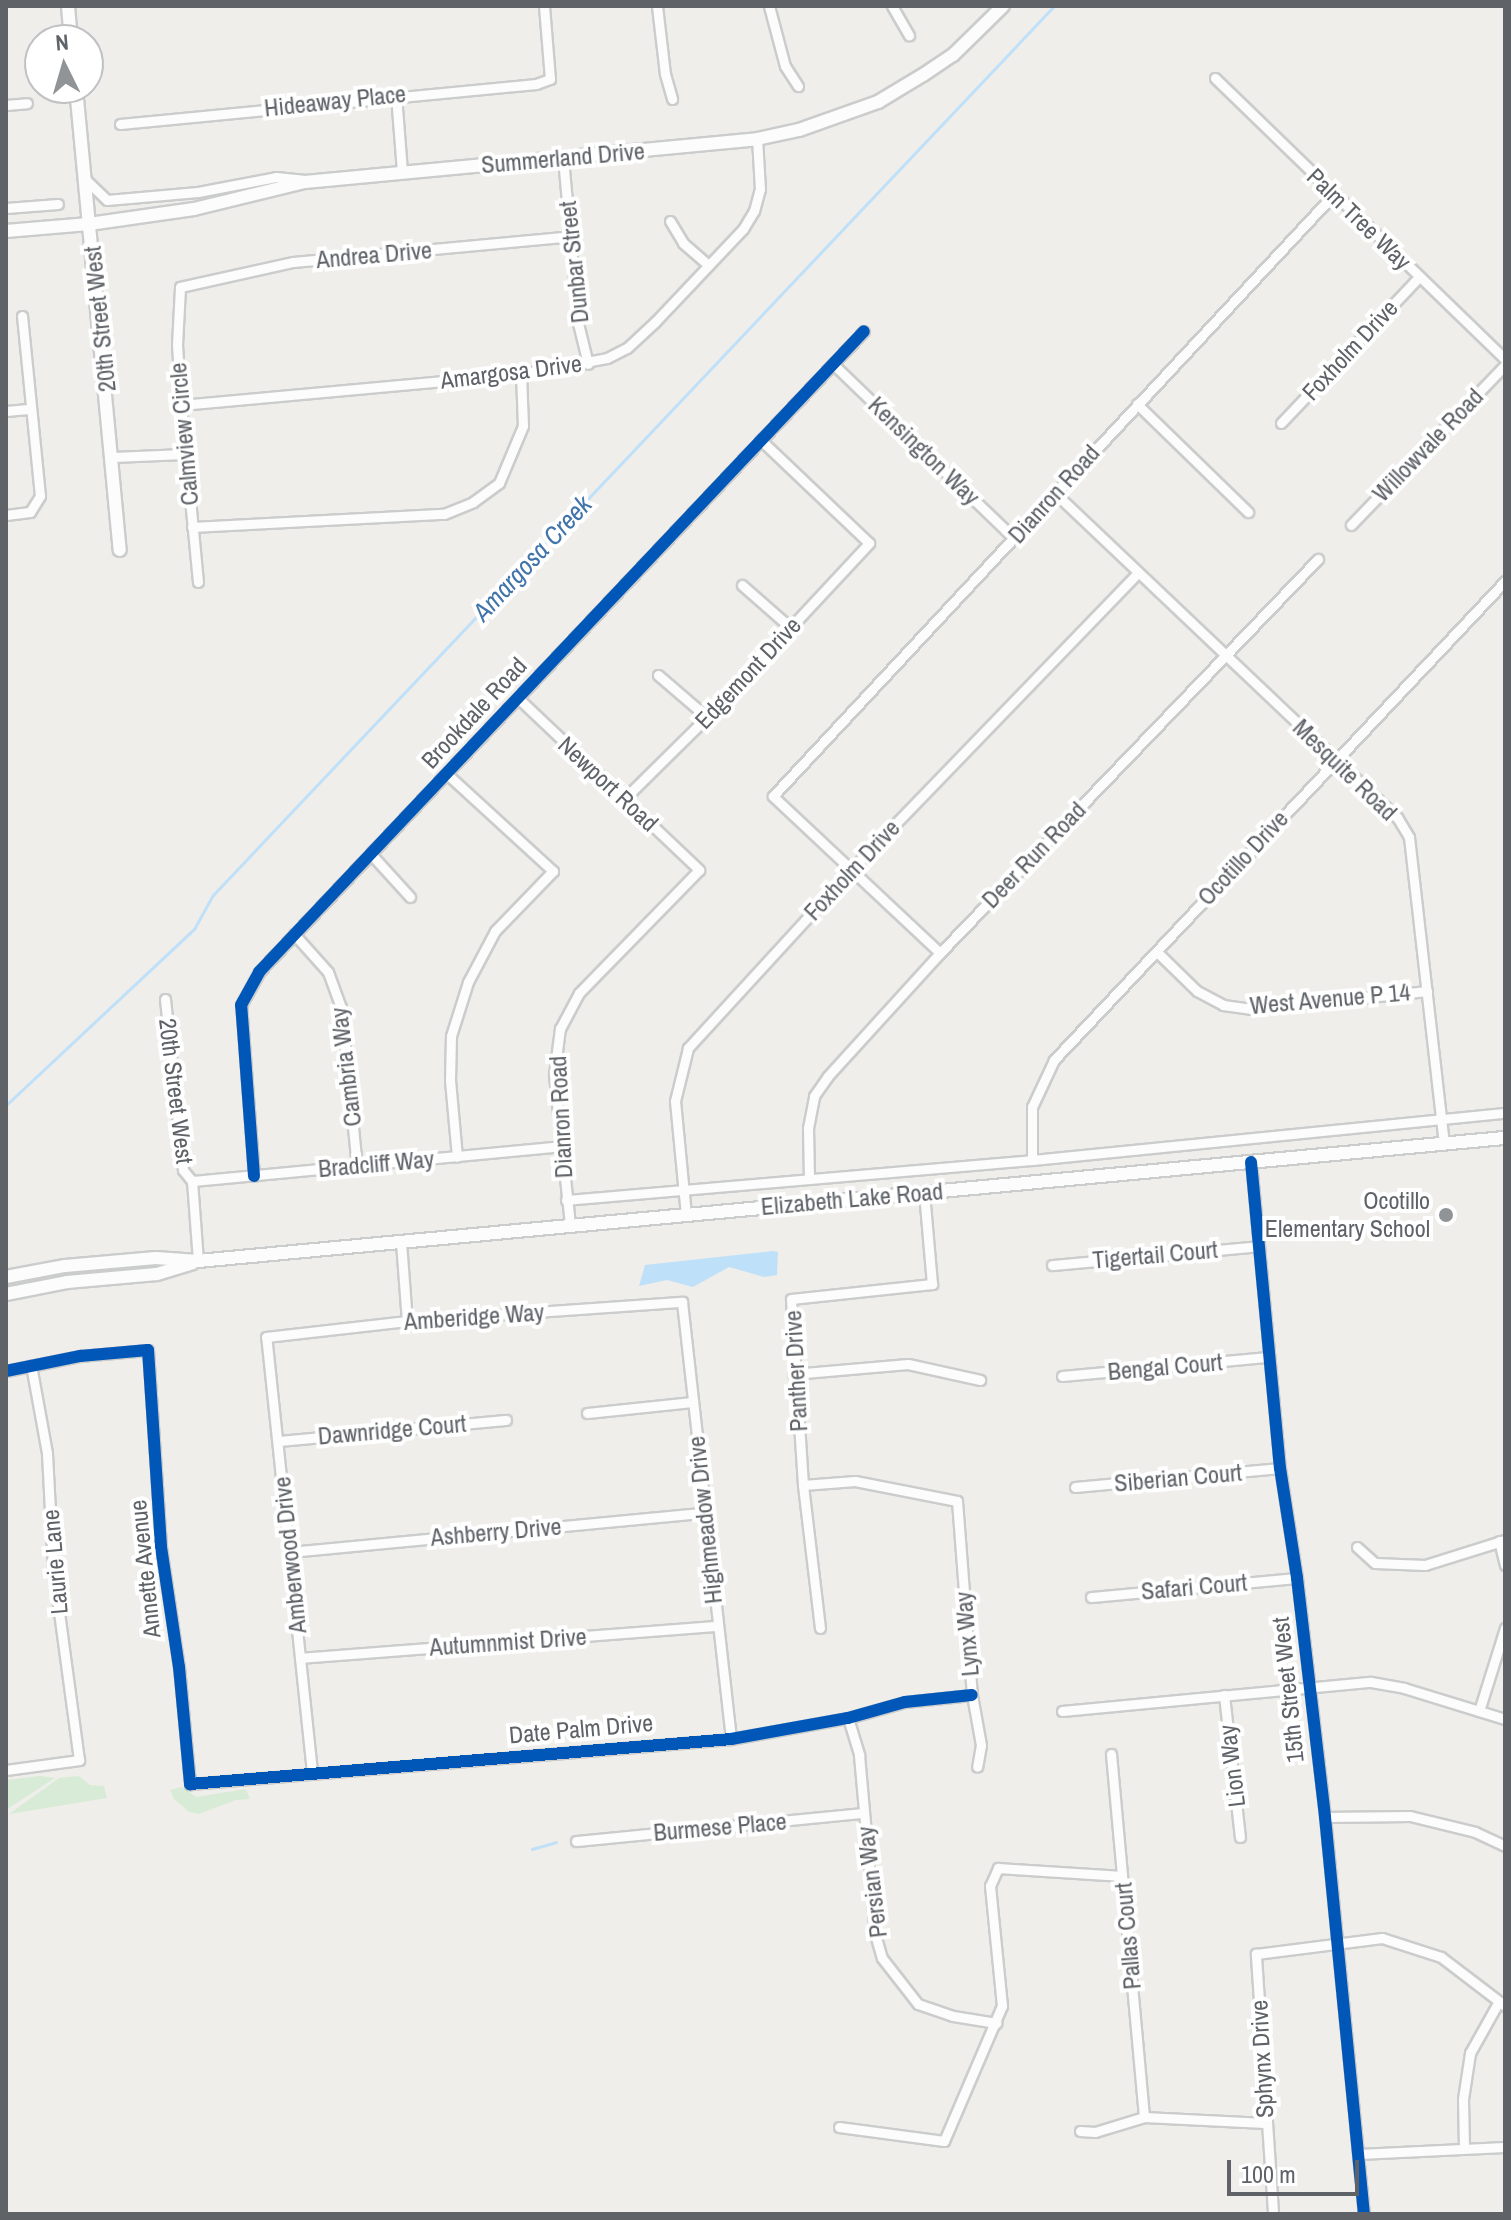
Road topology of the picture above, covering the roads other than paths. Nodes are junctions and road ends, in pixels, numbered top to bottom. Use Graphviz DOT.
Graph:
graph roads {
  1 [pos="544,6"];
  2 [pos="657,6"];
  3 [pos="769,6"];
  4 [pos="892,6"];
  5 [pos="1003,6"];
  6 [pos="909,36"];
  7 [pos="1215,78"];
  8 [pos="798,86"];
  9 [pos="396,95"];
  10 [pos="672,99"];
  11 [pos="78,104"];
  12 [pos="120,124"];
  13 [pos="757,139"];
  14 [pos="563,158"];
  15 [pos="402,172"];
  16 [pos="85,179"];
  17 [pos="317,181"];
  18 [pos="1335,193"];
  19 [pos="58,204"];
  20 [pos="6,208"];
  21 [pos="670,221"];
  22 [pos="89,224"];
  23 [pos="6,231"];
  24 [pos="571,236"];
  25 [pos="708,265"];
  26 [pos="1419,277"];
  27 [pos="180,287"];
  28 [pos="22,316"];
  29 [pos="864,331"];
  30 [pos="1505,362"];
  31 [pos="588,364"];
  32 [pos="833,364"];
  33 [pos="521,374"];
  34 [pos="1137,404"];
  35 [pos="181,405"];
  36 [pos="31,409"];
  37 [pos="6,411"];
  38 [pos="1281,423"];
  39 [pos="762,441"];
  40 [pos="184,454"];
  41 [pos="113,457"];
  42 [pos="1054,492"];
  43 [pos="1248,512"];
  44 [pos="6,515"];
  45 [pos="1351,525"];
  46 [pos="192,527"];
  47 [pos="1014,538"];
  48 [pos="120,550"];
  49 [pos="1318,559"];
  50 [pos="1137,574"];
  51 [pos="1505,581"];
  52 [pos="198,582"];
  53 [pos="742,585"];
  54 [pos="791,628"];
  55 [pos="1225,656"];
  56 [pos="658,675"];
  57 [pos="518,698"];
  58 [pos="707,717"];
  59 [pos="1335,758"];
  60 [pos="447,774"];
  61 [pos="624,799"];
  62 [pos="371,854"];
  63 [pos="699,870"];
  64 [pos="850,871"];
  65 [pos="410,897"];
  66 [pos="294,934"];
  67 [pos="1157,952"];
  68 [pos="940,953"];
  69 [pos="1427,991"];
  70 [pos="165,999"];
  71 [pos="1505,1113"];
  72 [pos="1441,1119"];
  73 [pos="1505,1138"];
  74 [pos="1444,1144"];
  75 [pos="561,1146"];
  76 [pos="457,1157"];
  77 [pos="1032,1160"];
  78 [pos="1251,1162"];
  79 [pos="357,1166"];
  80 [pos="254,1176"];
  81 [pos="809,1179"];
  82 [pos="192,1181"];
  83 [pos="683,1190"];
  84 [pos="924,1192"];
  85 [pos="566,1200"];
  86 [pos="686,1215"];
  87 [pos="570,1225"];
  88 [pos="401,1242"];
  89 [pos="1259,1246"];
  90 [pos="198,1261"];
  91 [pos="1052,1265"];
  92 [pos="6,1277"];
  93 [pos="6,1294"];
  94 [pos="682,1302"];
  95 [pos="407,1321"];
  96 [pos="266,1337"];
  97 [pos="1268,1357"];
  98 [pos="31,1365"];
  99 [pos="6,1371"];
  100 [pos="793,1374"];
  101 [pos="1062,1376"];
  102 [pos="980,1380"];
  103 [pos="692,1402"];
  104 [pos="587,1413"];
  105 [pos="506,1420"];
  106 [pos="278,1441"];
  107 [pos="1280,1468"];
  108 [pos="803,1485"];
  109 [pos="1075,1487"];
  110 [pos="704,1513"];
  111 [pos="1502,1541"];
  112 [pos="1357,1547"];
  113 [pos="289,1552"];
  114 [pos="1505,1565"];
  115 [pos="1297,1578"];
  116 [pos="1091,1597"];
  117 [pos="717,1626"];
  118 [pos="820,1628"];
  119 [pos="1505,1628"];
  120 [pos="300,1658"];
  121 [pos="1309,1688"];
  122 [pos="972,1695"];
  123 [pos="1224,1695"];
  124 [pos="1062,1711"];
  125 [pos="1479,1711"];
  126 [pos="848,1718"];
  127 [pos="1505,1719"];
  128 [pos="731,1739"];
  129 [pos="1111,1754"];
  130 [pos="977,1767"];
  131 [pos="6,1770"];
  132 [pos="312,1772"];
  133 [pos="190,1784"];
  134 [pos="864,1813"];
  135 [pos="1325,1817"];
  136 [pos="1240,1837"];
  137 [pos="576,1841"];
  138 [pos="1505,1846"];
  139 [pos="1122,1876"];
  140 [pos="1336,1941"];
  141 [pos="1501,2004"];
  142 [pos="996,2023"];
  143 [pos="1144,2117"];
  144 [pos="1265,2123"];
  145 [pos="839,2127"];
  146 [pos="1080,2131"];
  147 [pos="1464,2147"];
  148 [pos="1505,2147"];
  149 [pos="1358,2154"];
  150 [pos="1273,2212"];
  151 [pos="1364,2213"];
  1 -- 9 [label="street, Hideaway Place"];
  2 -- 10 [label="street"];
  3 -- 8 [label="street"];
  4 -- 6 [label="street"];
  5 -- 13 [label="main road, Summerland Drive"];
  7 -- 18 [label="street, Palm Tree Way"];
  9 -- 12 [label="street, Hideaway Place"];
  9 -- 15 [label="street"];
  11 -- 16 [label="main road, 20th Street West"];
  13 -- 14 [label="main road, Summerland Drive"];
  13 -- 25 [label="street, Amargosa Drive"];
  14 -- 15 [label="main road, Summerland Drive"];
  14 -- 24 [label="street, Dunbar Street"];
  15 -- 17 [label="main road, Summerland Drive"];
  16 -- 17 [label="street"];
  16 -- 22 [label="main road, 20th Street West"];
  17 -- 22 [label="main road, Summerland Drive"];
  18 -- 26 [label="street, Palm Tree Way"];
  18 -- 34 [label="street, Dianron Road"];
  19 -- 20 [label="street"];
  21 -- 25 [label="street"];
  22 -- 23 [label="main road, Summerland Drive"];
  22 -- 41 [label="main road, 20th Street West"];
  24 -- 27 [label="street, Andrea Drive"];
  24 -- 31 [label="street, Dunbar Street"];
  25 -- 31 [label="street, Amargosa Drive"];
  26 -- 30 [label="street, Palm Tree Way"];
  26 -- 38 [label="street, Foxholm Drive"];
  27 -- 35 [label="street, Calmview Circle"];
  28 -- 36 [label="street"];
  29 -- 32 [label="street, Brookdale Road"];
  30 -- 45 [label="street, Willowvale Road"];
  31 -- 33 [label="street, Amargosa Drive"];
  32 -- 39 [label="street, Brookdale Road"];
  32 -- 47 [label="street, Kensington Way"];
  33 -- 35 [label="street, Amargosa Drive"];
  33 -- 46 [label="street"];
  34 -- 42 [label="street, Dianron Road"];
  34 -- 43 [label="street"];
  35 -- 40 [label="street, Calmview Circle"];
  36 -- 37 [label="street"];
  36 -- 44 [label="street"];
  39 -- 54 [label="street, Edgemont Drive"];
  39 -- 57 [label="street, Brookdale Road"];
  40 -- 41 [label="street"];
  40 -- 46 [label="street, Calmview Circle"];
  41 -- 48 [label="main road, 20th Street West"];
  42 -- 47 [label="street, Dianron Road"];
  42 -- 50 [label="street, Mesquite Road"];
  46 -- 52 [label="street, Calmview Circle"];
  47 -- 64 [label="street, Dianron Road"];
  49 -- 55 [label="street, Deer Run Road"];
  50 -- 55 [label="street, Mesquite Road"];
  50 -- 64 [label="street, Foxholm Drive"];
  51 -- 59 [label="street, Ocotillo Drive"];
  53 -- 54 [label="street"];
  54 -- 58 [label="street, Edgemont Drive"];
  55 -- 59 [label="street, Mesquite Road"];
  55 -- 68 [label="street, Deer Run Road"];
  56 -- 58 [label="street"];
  57 -- 60 [label="street, Brookdale Road"];
  57 -- 61 [label="street, Newport Road"];
  58 -- 61 [label="street, Edgemont Drive"];
  59 -- 67 [label="street, Ocotillo Drive"];
  59 -- 69 [label="street, Mesquite Road"];
  60 -- 62 [label="street, Brookdale Road"];
  60 -- 76 [label="street"];
  61 -- 63 [label="street, Newport Road"];
  62 -- 65 [label="street"];
  62 -- 66 [label="street, Brookdale Road"];
  63 -- 75 [label="street, Dianron Road"];
  64 -- 68 [label="street"];
  64 -- 83 [label="street, Foxholm Drive"];
  66 -- 79 [label="street, Cambria Way"];
  66 -- 80 [label="street, Brookdale Road"];
  67 -- 69 [label="street, West Avenue P 14"];
  67 -- 77 [label="street, Ocotillo Drive"];
  68 -- 81 [label="street, Deer Run Road"];
  69 -- 72 [label="street, Mesquite Road"];
  70 -- 82 [label="street, 20th Street West"];
  71 -- 72 [label="street"];
  72 -- 74 [label="street, Mesquite Road"];
  72 -- 77 [label="street"];
  73 -- 74 [label="main road, Elizabeth Lake Road"];
  74 -- 78 [label="main road, Elizabeth Lake Road"];
  75 -- 76 [label="street, Bradcliff Way"];
  75 -- 85 [label="street, Dianron Road"];
  76 -- 79 [label="street, Bradcliff Way"];
  77 -- 81 [label="street"];
  78 -- 84 [label="main road, Elizabeth Lake Road"];
  78 -- 89 [label="street, 15th Street West"];
  79 -- 80 [label="street, Bradcliff Way"];
  80 -- 82 [label="street, Bradcliff Way"];
  81 -- 83 [label="street"];
  82 -- 90 [label="street, 20th Street West"];
  83 -- 85 [label="street"];
  83 -- 86 [label="street, Foxholm Drive"];
  84 -- 86 [label="main road, Elizabeth Lake Road"];
  84 -- 100 [label="street, Panther Drive"];
  85 -- 87 [label="street, Dianron Road"];
  86 -- 87 [label="main road, Elizabeth Lake Road"];
  87 -- 88 [label="main road, Elizabeth Lake Road"];
  88 -- 90 [label="main road, Elizabeth Lake Road"];
  88 -- 95 [label="street"];
  89 -- 91 [label="street, Tigertail Court"];
  89 -- 97 [label="street, 15th Street West"];
  90 -- 92 [label="main road, Elizabeth Lake Road"];
  90 -- 93 [label="main road, Elizabeth Lake Road"];
  94 -- 95 [label="street, Amberidge Way"];
  94 -- 103 [label="street, Highmeadow Drive"];
  95 -- 96 [label="street, Amberidge Way"];
  96 -- 106 [label="street, Amberwood Drive"];
  97 -- 101 [label="street, Bengal Court"];
  97 -- 107 [label="street, 15th Street West"];
  98 -- 99 [label="street"];
  98 -- 131 [label="street, Laurie Lane"];
  98 -- 133 [label="street, Annette Avenue"];
  100 -- 102 [label="street"];
  100 -- 108 [label="street, Panther Drive"];
  103 -- 104 [label="street"];
  103 -- 110 [label="street, Highmeadow Drive"];
  105 -- 106 [label="street, Dawnridge Court"];
  106 -- 113 [label="street, Amberwood Drive"];
  107 -- 109 [label="street, Siberian Court"];
  107 -- 115 [label="street, 15th Street West"];
  108 -- 118 [label="street, Panther Drive"];
  108 -- 122 [label="street, Lynx Way"];
  110 -- 113 [label="street, Ashberry Drive"];
  110 -- 117 [label="street, Highmeadow Drive"];
  111 -- 112 [label="street"];
  111 -- 114 [label="street"];
  113 -- 120 [label="street, Amberwood Drive"];
  115 -- 116 [label="street, Safari Court"];
  115 -- 121 [label="street, 15th Street West"];
  117 -- 120 [label="street, Autumnmist Drive"];
  117 -- 128 [label="street, Highmeadow Drive"];
  119 -- 125 [label="street"];
  120 -- 132 [label="street, Amberwood Drive"];
  121 -- 123 [label="street"];
  121 -- 125 [label="street"];
  121 -- 135 [label="street, 15th Street West"];
  122 -- 126 [label="street, Date Palm Drive"];
  122 -- 130 [label="street, Lynx Way"];
  123 -- 124 [label="street"];
  123 -- 136 [label="street, Lion Way"];
  125 -- 127 [label="street"];
  126 -- 128 [label="street, Date Palm Drive"];
  126 -- 134 [label="street, Persian Way"];
  128 -- 132 [label="street, Date Palm Drive"];
  129 -- 139 [label="street, Pallas Court"];
  132 -- 133 [label="street, Date Palm Drive"];
  134 -- 137 [label="street, Burmese Place"];
  134 -- 142 [label="street, Persian Way"];
  135 -- 138 [label="street"];
  135 -- 140 [label="street, 15th Street West"];
  139 -- 142 [label="street"];
  139 -- 143 [label="street, Pallas Court"];
  140 -- 141 [label="street"];
  140 -- 144 [label="street, Sphynx Drive"];
  140 -- 149 [label="street, 15th Street West"];
  141 -- 147 [label="street"];
  142 -- 145 [label="street"];
  143 -- 144 [label="street"];
  143 -- 146 [label="street"];
  144 -- 150 [label="street, Sphynx Drive"];
  147 -- 148 [label="street"];
  147 -- 149 [label="street"];
  149 -- 151 [label="street, 15th Street West"];
}
